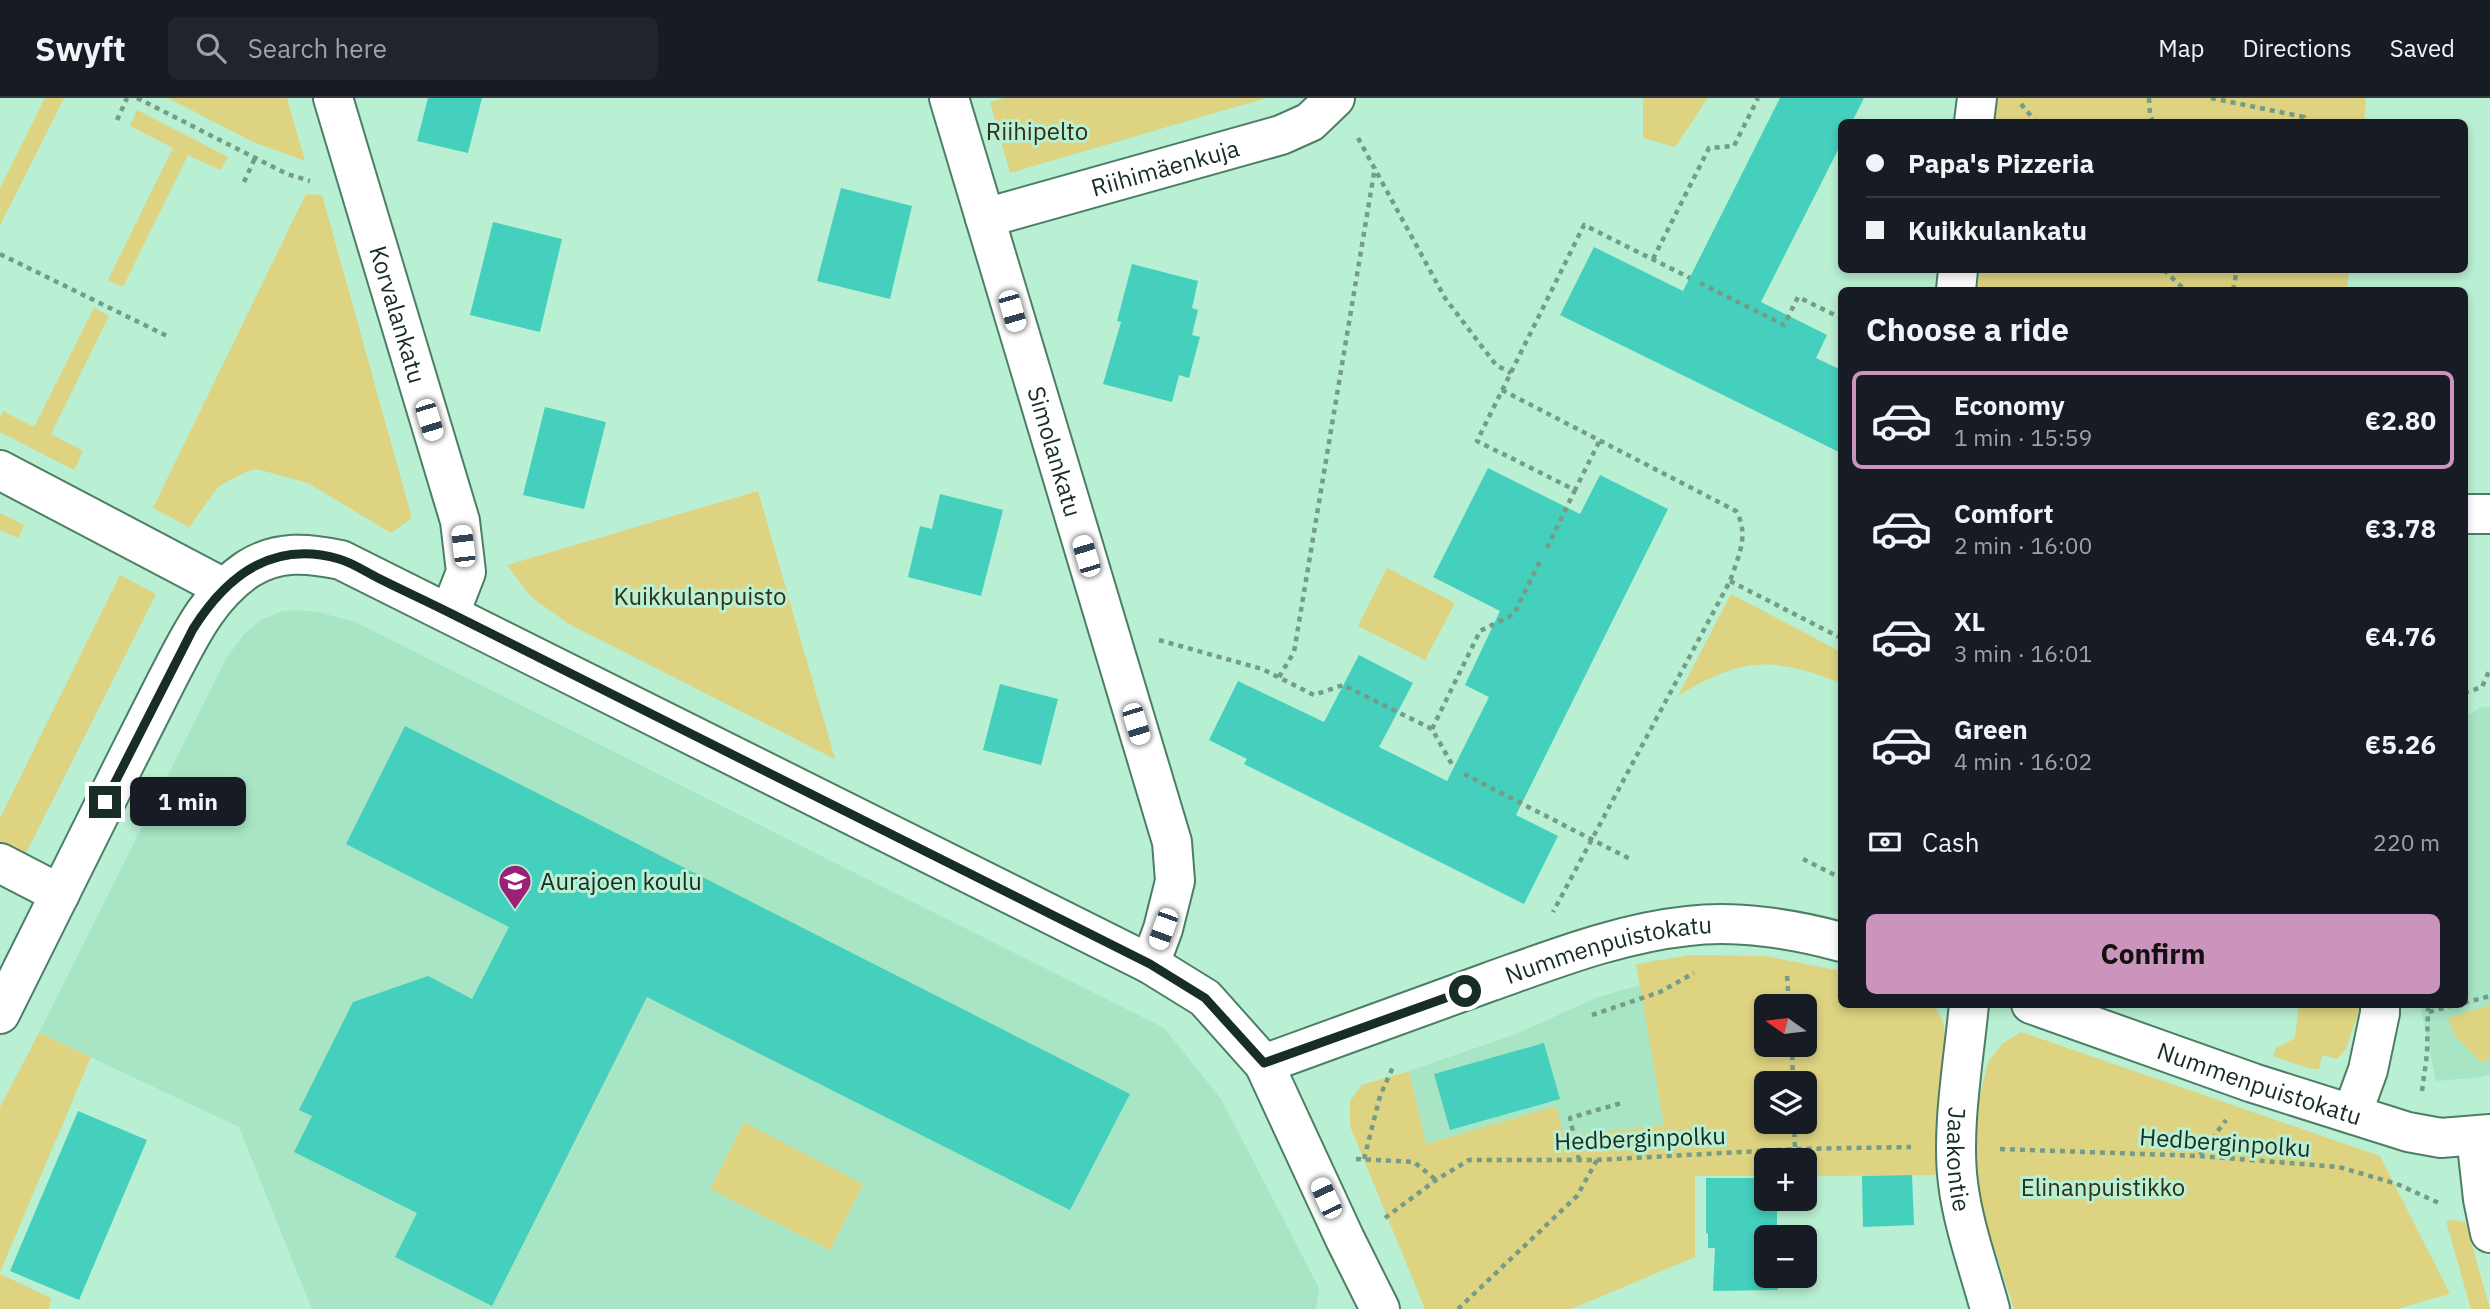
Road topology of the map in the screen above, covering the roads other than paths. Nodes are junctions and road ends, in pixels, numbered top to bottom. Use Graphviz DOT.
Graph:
graph roads {
  1 [pos="334,98"];
  2 [pos="949,98"];
  3 [pos="1977,98"];
  4 [pos="1333,101"];
  5 [pos="1974,119"];
  6 [pos="985,218"];
  7 [pos="0,470"];
  8 [pos="2468,514"];
  9 [pos="2490,514"];
  10 [pos="225,588"];
  11 [pos="450,613"];
  12 [pos="0,863"];
  13 [pos="60,894"];
  14 [pos="1838,932"];
  15 [pos="1150,964"];
  16 [pos="1969,1008"];
  17 [pos="2042,1008"];
  18 [pos="2380,1008"];
  19 [pos="0,1014"];
  20 [pos="1264,1063"];
  21 [pos="2352,1114"];
  22 [pos="2483,1135"];
  23 [pos="2490,1233"];
  24 [pos="1380,1309"];
  25 [pos="1990,1309"];
  1 -- 11 [label="street, Korvalankatu"];
  2 -- 6 [label="street, Simolankatu"];
  3 -- 5 [label="street"];
  4 -- 6 [label="street, Riihimäenkuja"];
  6 -- 15 [label="street, Simolankatu"];
  7 -- 10 [label="street"];
  8 -- 9 [label="street"];
  10 -- 11 [label="street"];
  10 -- 13 [label="street"];
  11 -- 15 [label="street"];
  12 -- 13 [label="street"];
  13 -- 19 [label="street"];
  14 -- 20 [label="street, Nummenpuistokatu"];
  15 -- 20 [label="street"];
  16 -- 25 [label="street, Jaakontie"];
  17 -- 21 [label="street, Nummenpuistokatu"];
  18 -- 21 [label="street"];
  20 -- 24 [label="street"];
  21 -- 22 [label="street, Nummenpuistokatu"];
  22 -- 23 [label="street"];
}
